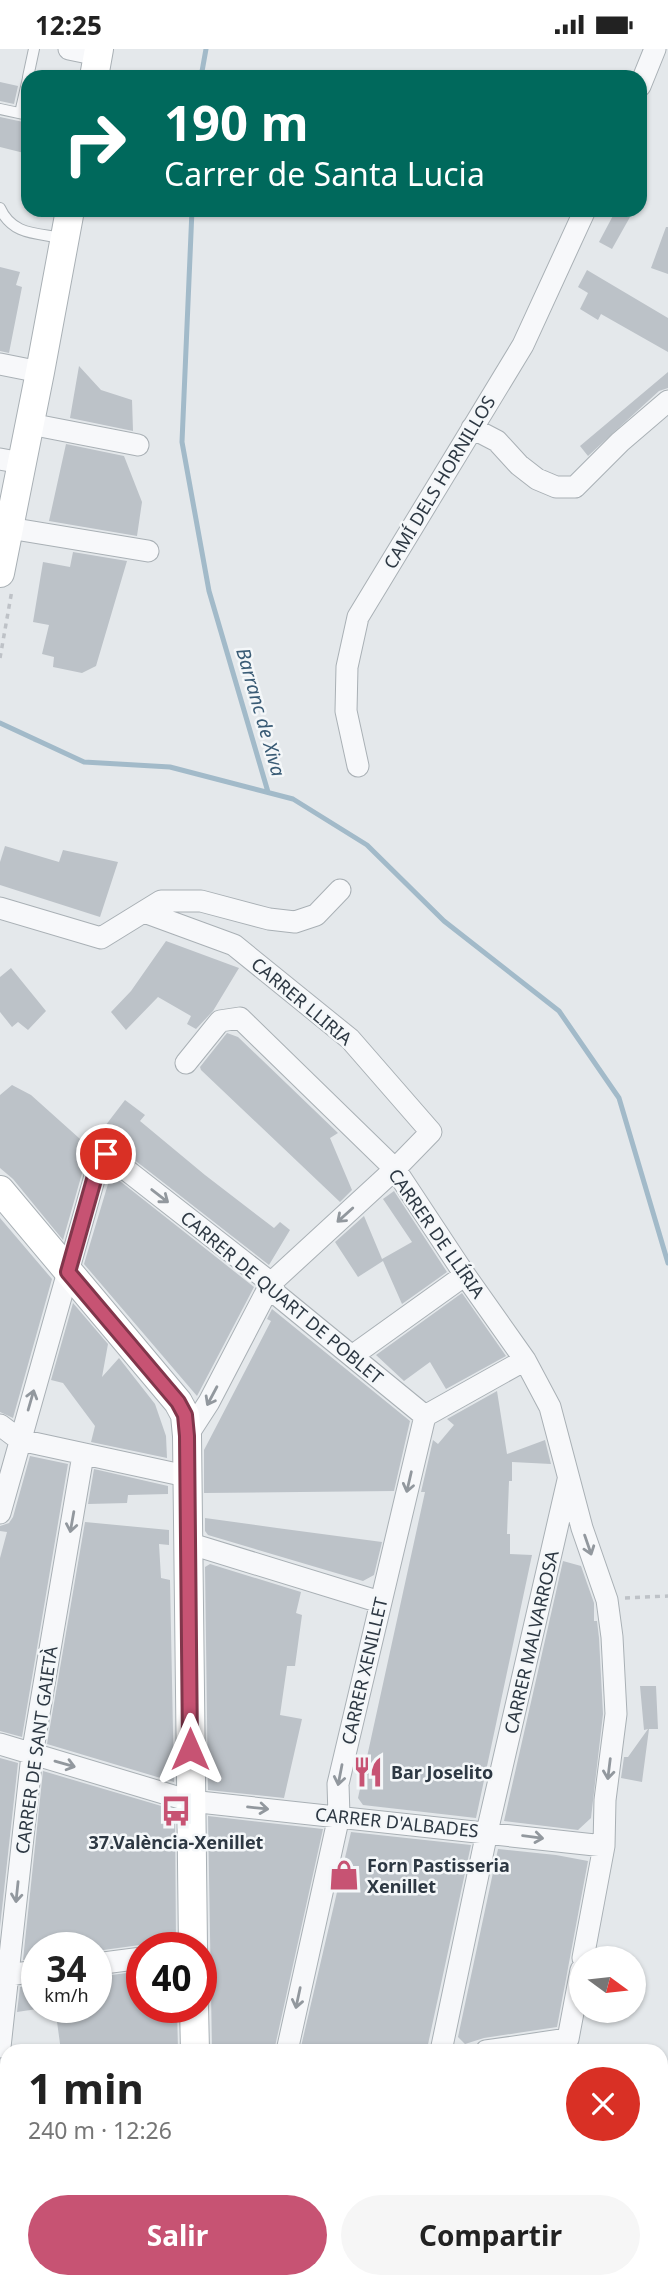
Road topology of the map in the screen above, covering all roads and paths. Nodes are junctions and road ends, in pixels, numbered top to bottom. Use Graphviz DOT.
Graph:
graph roads {
  1 [pos="34,49"];
  2 [pos="69,49"];
  3 [pos="655,49"];
  4 [pos="97,60"];
  5 [pos="30,70"];
  6 [pos="646,70"];
  7 [pos="0,109"];
  8 [pos="21,113"];
  9 [pos="0,208"];
  10 [pos="68,217"];
  11 [pos="582,217"];
  12 [pos="64,238"];
  13 [pos="0,364"];
  14 [pos="40,373"];
  15 [pos="668,401"];
  16 [pos="30,423"];
  17 [pos="472,428"];
  18 [pos="138,445"];
  19 [pos="11,461"];
  20 [pos="9,528"];
  21 [pos="148,551"];
  22 [pos="0,573"];
  23 [pos="358,766"];
  24 [pos="340,890"];
  25 [pos="0,908"];
  26 [pos="144,912"];
  27 [pos="186,1063"];
  28 [pos="395,1169"];
  29 [pos="0,1190"];
  30 [pos="68,1272"];
  31 [pos="465,1275"];
  32 [pos="271,1283"];
  33 [pos="352,1356"];
  34 [pos="525,1360"];
  35 [pos="425,1416"];
  36 [pos="0,1425"];
  37 [pos="187,1436"];
  38 [pos="20,1440"];
  39 [pos="83,1455"];
  40 [pos="186,1476"];
  41 [pos="568,1480"];
  42 [pos="0,1513"];
  43 [pos="188,1543"];
  44 [pos="668,1596"];
  45 [pos="633,1598"];
  46 [pos="380,1602"];
  47 [pos="0,1744"];
  48 [pos="32,1755"];
  49 [pos="190,1801"];
  50 [pos="339,1816"];
  51 [pos="487,1832"];
  52 [pos="604,1846"];
  53 [pos="193,1932"];
  54 [pos="585,1946"];
  55 [pos="21,1973"];
  56 [pos="8,1975"];
  57 [pos="194,2023"];
  58 [pos="577,2023"];
  59 [pos="0,2044"];
  60 [pos="195,2044"];
  61 [pos="289,2044"];
  62 [pos="442,2044"];
  63 [pos="575,2044"];
  1 -- 5 [label="lane"];
  2 -- 4 [label="street"];
  3 -- 6 [label="street"];
  7 -- 8 [label="lane"];
  9 -- 12 [label="lane"];
  10 -- 12 [label="street"];
  11 -- 17 [label="street, CAMÍ DELS HORNILLOS"];
  12 -- 14 [label="street"];
  13 -- 14 [label="street"];
  14 -- 16 [label="street"];
  15 -- 17 [label="street"];
  16 -- 18 [label="street"];
  16 -- 19 [label="street"];
  17 -- 23 [label="street, CAMÍ DELS HORNILLOS"];
  19 -- 20 [label="street"];
  20 -- 21 [label="street"];
  20 -- 22 [label="street"];
  24 -- 26 [label="street"];
  25 -- 26 [label="street"];
  26 -- 28 [label="street, CARRER LLIRIA"];
  27 -- 28 [label="street, CARRER DE LLÍRIA"];
  28 -- 31 [label="street, CARRER DE LLÍRIA"];
  28 -- 32 [label="street, one-way"];
  29 -- 30 [label="street"];
  30 -- 32 [label="street, CARRER DE QUART DE POBLET, one-way"];
  30 -- 37 [label="street"];
  38 -- 30 [label="street, one-way"];
  31 -- 33 [label="street"];
  31 -- 34 [label="street, CARRER DE LLÍRIA"];
  32 -- 33 [label="street, CARRER DE QUART DE POBLET"];
  32 -- 37 [label="street, one-way"];
  33 -- 35 [label="street, CARRER DE QUART DE POBLET"];
  34 -- 35 [label="street"];
  34 -- 41 [label="street, CARRER DE LLÍRIA"];
  35 -- 46 [label="street, CARRER XENILLET, one-way"];
  36 -- 38 [label="street"];
  37 -- 40 [label="street"];
  38 -- 39 [label="street"];
  38 -- 42 [label="street"];
  39 -- 40 [label="street"];
  39 -- 48 [label="street, CARRER DE SANT GAIETÀ, one-way"];
  40 -- 43 [label="street"];
  41 -- 51 [label="street, CARRER MALVARROSA"];
  41 -- 52 [label="street, CARRER DE LLÍRIA, one-way"];
  43 -- 46 [label="street"];
  43 -- 49 [label="street"];
  44 -- 45 [label="path"];
  46 -- 50 [label="street, CARRER XENILLET, one-way"];
  47 -- 48 [label="street, CARRER D'ALBADES"];
  48 -- 49 [label="street, CARRER D'ALBADES, one-way"];
  48 -- 56 [label="street, CARRER DE SANT GAIETÀ, one-way"];
  49 -- 50 [label="street, CARRER D'ALBADES, one-way"];
  49 -- 53 [label="street"];
  50 -- 51 [label="street, CARRER D'ALBADES"];
  50 -- 61 [label="street, CARRER XENILLET, one-way"];
  51 -- 52 [label="street, CARRER D'ALBADES, one-way"];
  51 -- 62 [label="street, CARRER MALVARROSA"];
  52 -- 54 [label="street, CARRER DE LLÍRIA"];
  55 -- 56 [label="street"];
  56 -- 59 [label="street, CARRER DE SANT GAIETÀ"];
  57 -- 60 [label="street"];
  58 -- 63 [label="street"];
}
